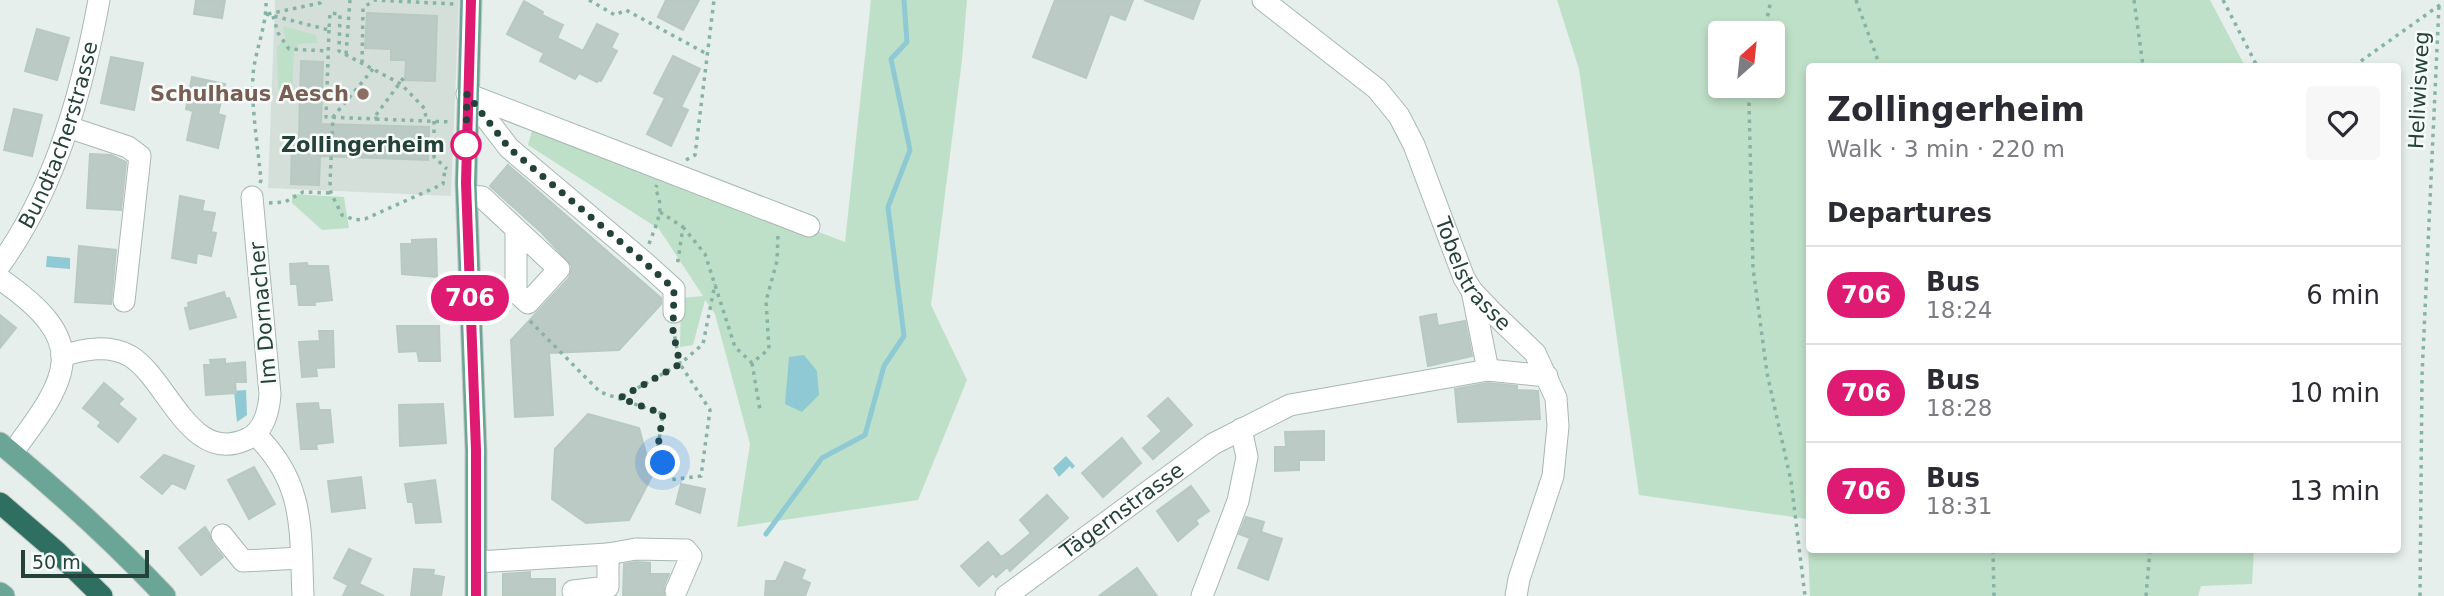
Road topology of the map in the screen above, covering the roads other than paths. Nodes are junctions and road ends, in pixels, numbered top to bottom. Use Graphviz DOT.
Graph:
graph roads {
  1 [pos="99,0"];
  2 [pos="1263,0"];
  3 [pos="471,3"];
  4 [pos="467,94"];
  5 [pos="68,127"];
  6 [pos="467,196"];
  7 [pos="261,200"];
  8 [pos="809,226"];
  9 [pos="516,229"];
  10 [pos="0,265"];
  11 [pos="0,279"];
  12 [pos="1472,290"];
  13 [pos="124,301"];
  14 [pos="674,312"];
  15 [pos="62,356"];
  16 [pos="1488,370"];
  17 [pos="1546,376"];
  18 [pos="1241,429"];
  19 [pos="255,434"];
  20 [pos="6,448"];
  21 [pos="0,503"];
  22 [pos="0,519"];
  23 [pos="222,535"];
  24 [pos="608,554"];
  25 [pos="301,558"];
  26 [pos="477,562"];
  27 [pos="676,591"];
  28 [pos="573,592"];
  29 [pos="84,596"];
  30 [pos="102,596"];
  31 [pos="165,596"];
  32 [pos="303,596"];
  33 [pos="476,596"];
  34 [pos="1006,596"];
  35 [pos="1202,596"];
  36 [pos="1516,596"];
  1 -- 5 [label="street, Bundtacherstrasse"];
  2 -- 12 [label="street, Tobelstrasse"];
  3 -- 4 [label="main road"];
  4 -- 6 [label="main road"];
  4 -- 8 [label="street"];
  4 -- 14 [label="street"];
  5 -- 10 [label="street, Bundtacherstrasse"];
  5 -- 13 [label="street"];
  6 -- 9 [label="street"];
  6 -- 26 [label="main road"];
  7 -- 19 [label="street, Im Dornacher"];
  11 -- 15 [label="street"];
  12 -- 16 [label="street"];
  12 -- 17 [label="street, Tobelstrasse"];
  15 -- 19 [label="street"];
  15 -- 20 [label="street"];
  16 -- 17 [label="street, Tägernstrasse"];
  16 -- 18 [label="street, Tägernstrasse"];
  17 -- 36 [label="street, Tobelstrasse"];
  18 -- 34 [label="street, Tägernstrasse"];
  18 -- 35 [label="street"];
  19 -- 25 [label="street"];
  20 -- 31 [label="main road"];
  21 -- 30 [label="highway"];
  22 -- 29 [label="highway"];
  23 -- 25 [label="street"];
  24 -- 26 [label="street"];
  24 -- 27 [label="street"];
  24 -- 28 [label="street"];
  25 -- 32 [label="street"];
  26 -- 33 [label="main road"];
}
